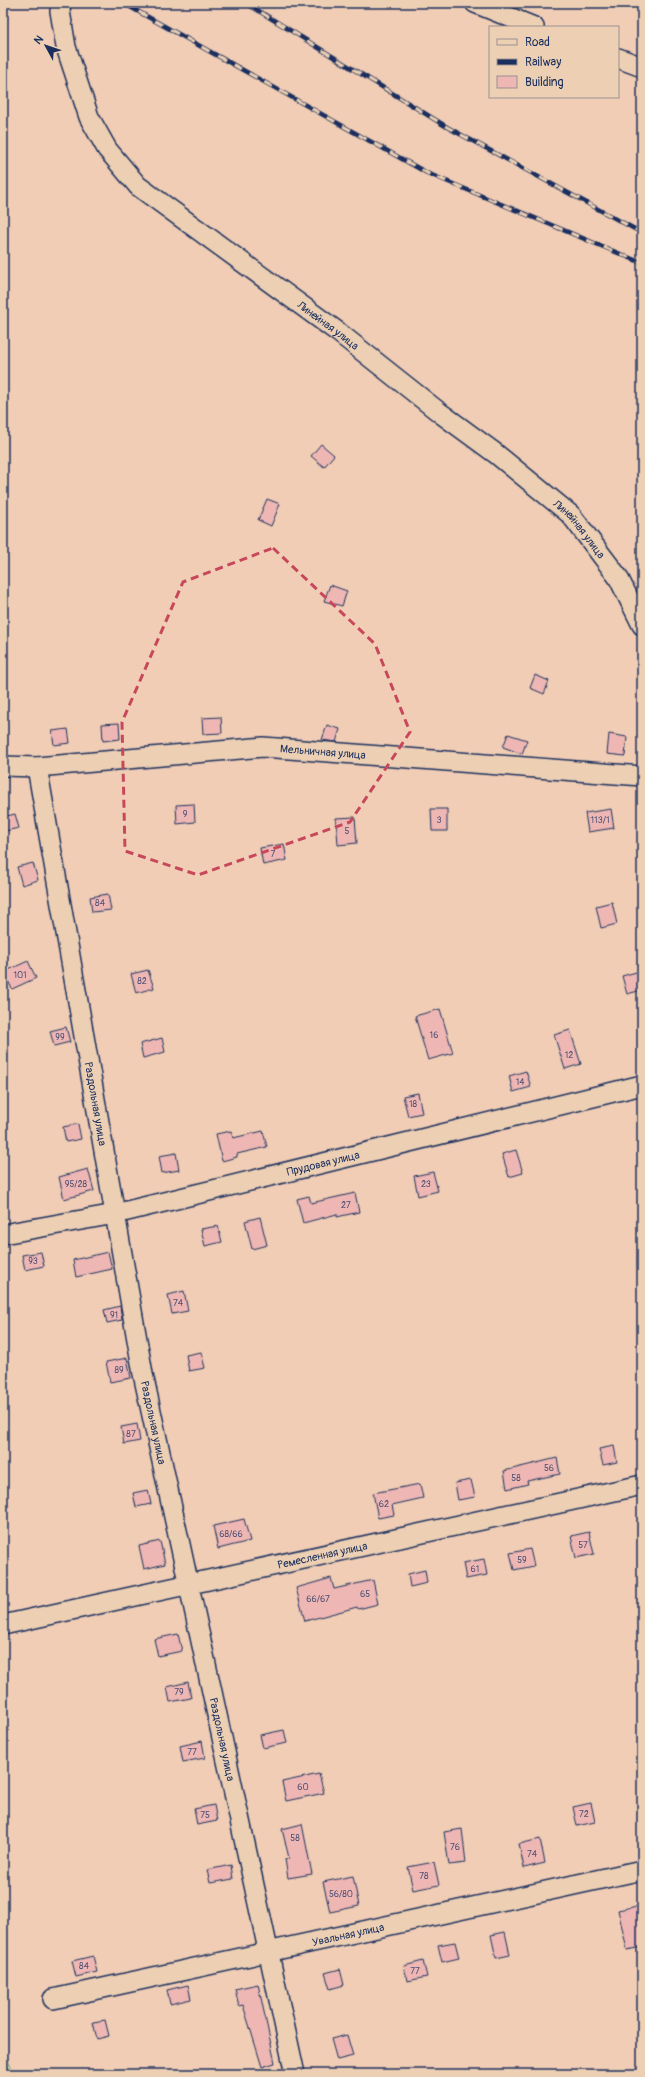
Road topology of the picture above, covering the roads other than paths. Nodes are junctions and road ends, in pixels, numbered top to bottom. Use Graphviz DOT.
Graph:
graph roads {
  1 [pos="61,3"];
  2 [pos="475,3"];
  3 [pos="532,26"];
  4 [pos="619,58"];
  5 [pos="642,67"];
  6 [pos="642,625"];
  7 [pos="3,766"];
  8 [pos="37,766"];
  9 [pos="642,776"];
  10 [pos="642,1085"];
  11 [pos="115,1214"];
  12 [pos="3,1234"];
  13 [pos="642,1484"];
  14 [pos="189,1585"];
  15 [pos="3,1625"];
  16 [pos="642,1870"];
  17 [pos="268,1951"];
  18 [pos="53,1999"];
  19 [pos="295,2074"];
  1 -- 6 [label="street, Линейная улица"];
  2 -- 3 [label="street"];
  4 -- 5 [label="street"];
  7 -- 8 [label="street, Мельничная улица"];
  8 -- 9 [label="street, Мельничная улица"];
  8 -- 11 [label="street, Раздольная улица"];
  10 -- 11 [label="street, Прудовая улица"];
  11 -- 12 [label="street, Прудовая улица"];
  11 -- 14 [label="street, Раздольная улица"];
  13 -- 14 [label="street, Ремесленная улица"];
  14 -- 15 [label="street, Ремесленная улица"];
  14 -- 17 [label="street, Раздольная улица"];
  16 -- 17 [label="street, Увальная улица"];
  17 -- 18 [label="street, Увальная улица"];
  17 -- 19 [label="street, Раздольная улица"];
}
